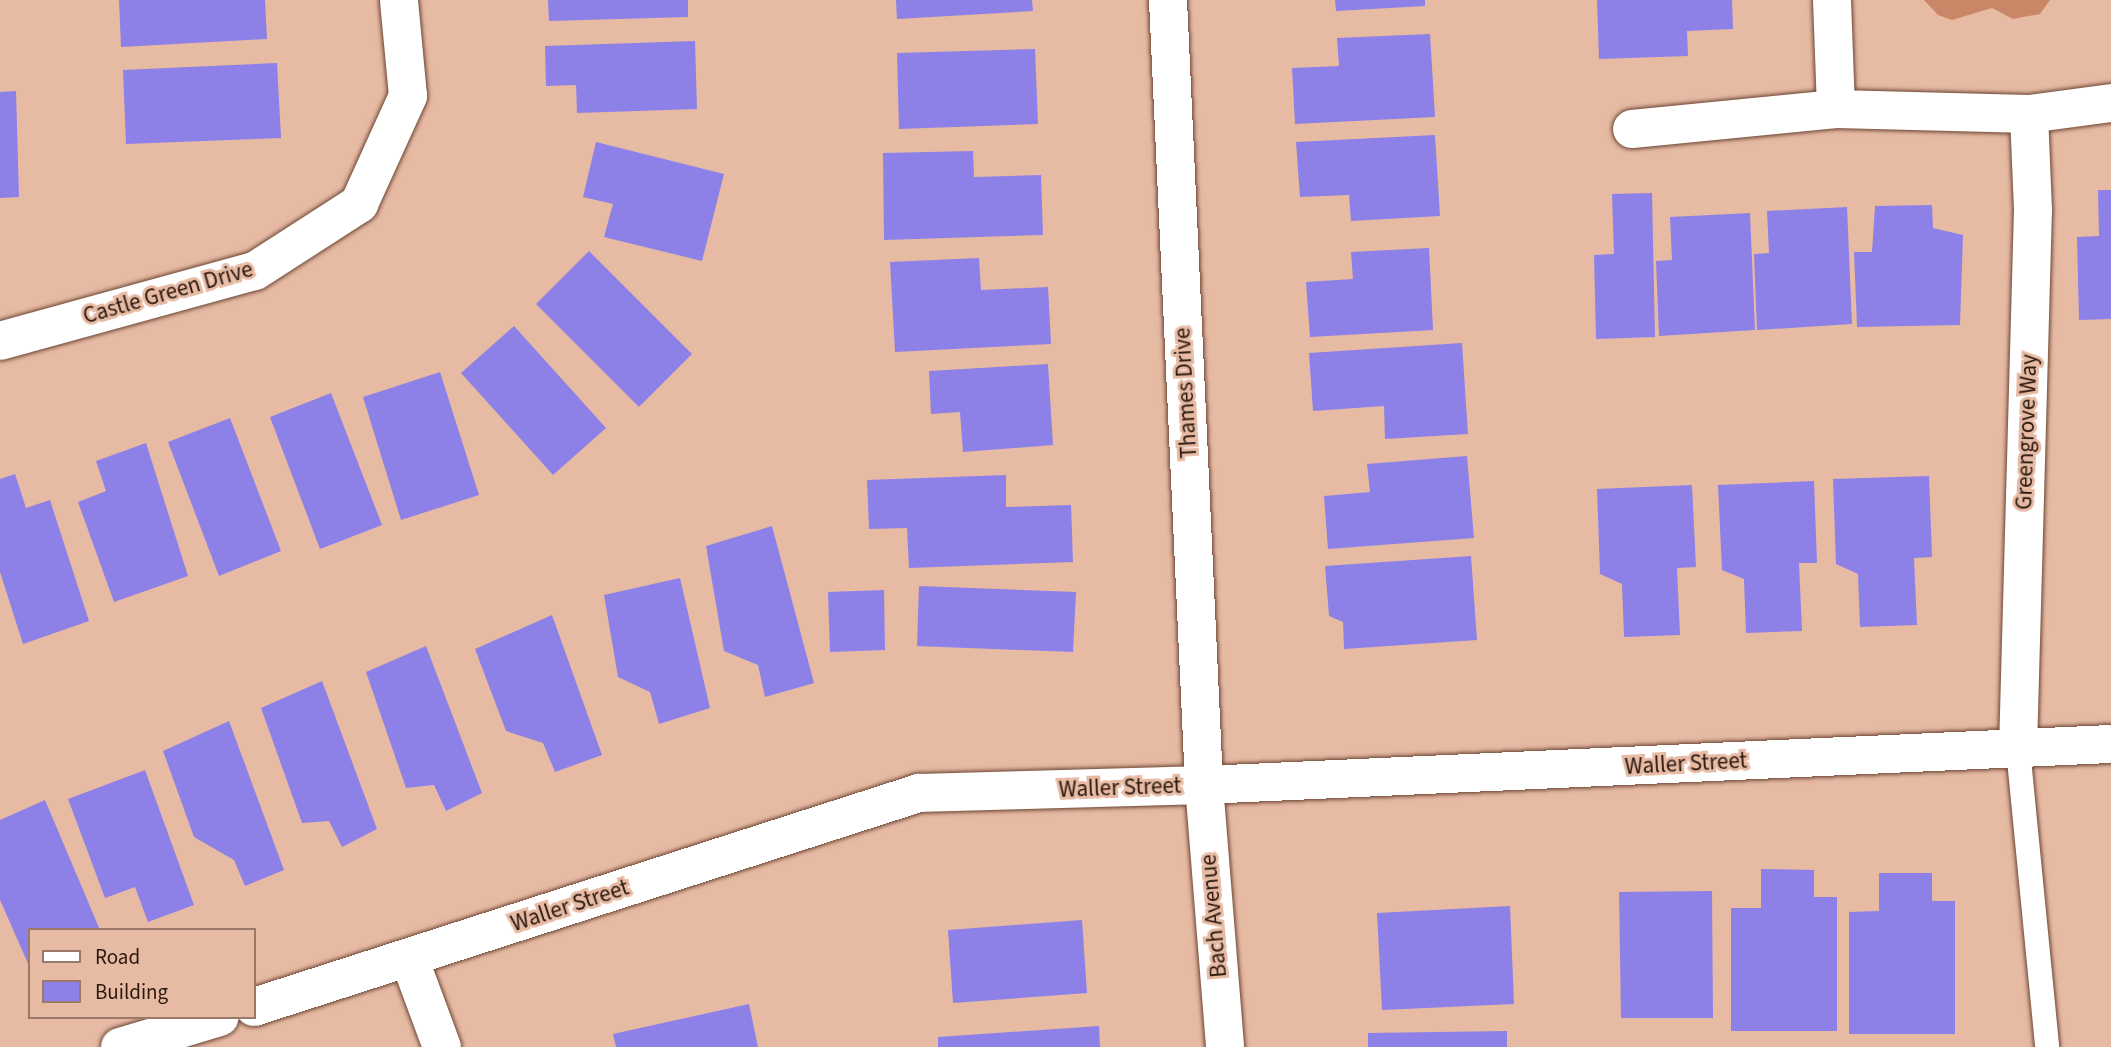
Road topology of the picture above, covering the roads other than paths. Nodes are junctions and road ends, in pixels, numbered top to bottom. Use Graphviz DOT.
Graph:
graph roads {
  1 [pos="399,0"];
  2 [pos="1168,0"];
  3 [pos="1832,0"];
  4 [pos="2111,103"];
  5 [pos="1836,109"];
  6 [pos="2029,114"];
  7 [pos="1632,129"];
  8 [pos="0,341"];
  9 [pos="2111,744"];
  10 [pos="2018,749"];
  11 [pos="1204,785"];
  12 [pos="410,958"];
  13 [pos="256,1006"];
  14 [pos="213,1019"];
  15 [pos="120,1047"];
  16 [pos="442,1047"];
  17 [pos="1225,1047"];
  18 [pos="2047,1047"];
  1 -- 8 [label="street, Castle Green Drive"];
  2 -- 11 [label="street, Thames Drive"];
  3 -- 5 [label="street"];
  4 -- 6 [label="street"];
  5 -- 6 [label="street"];
  5 -- 7 [label="street"];
  6 -- 10 [label="street, Greengrove Way"];
  9 -- 10 [label="street, Waller Street"];
  10 -- 11 [label="street, Waller Street"];
  10 -- 18 [label="lane"];
  11 -- 12 [label="street, Waller Street"];
  11 -- 17 [label="street, Bach Avenue"];
  12 -- 13 [label="street, Waller Street"];
  12 -- 16 [label="street"];
  14 -- 15 [label="street"];
}
